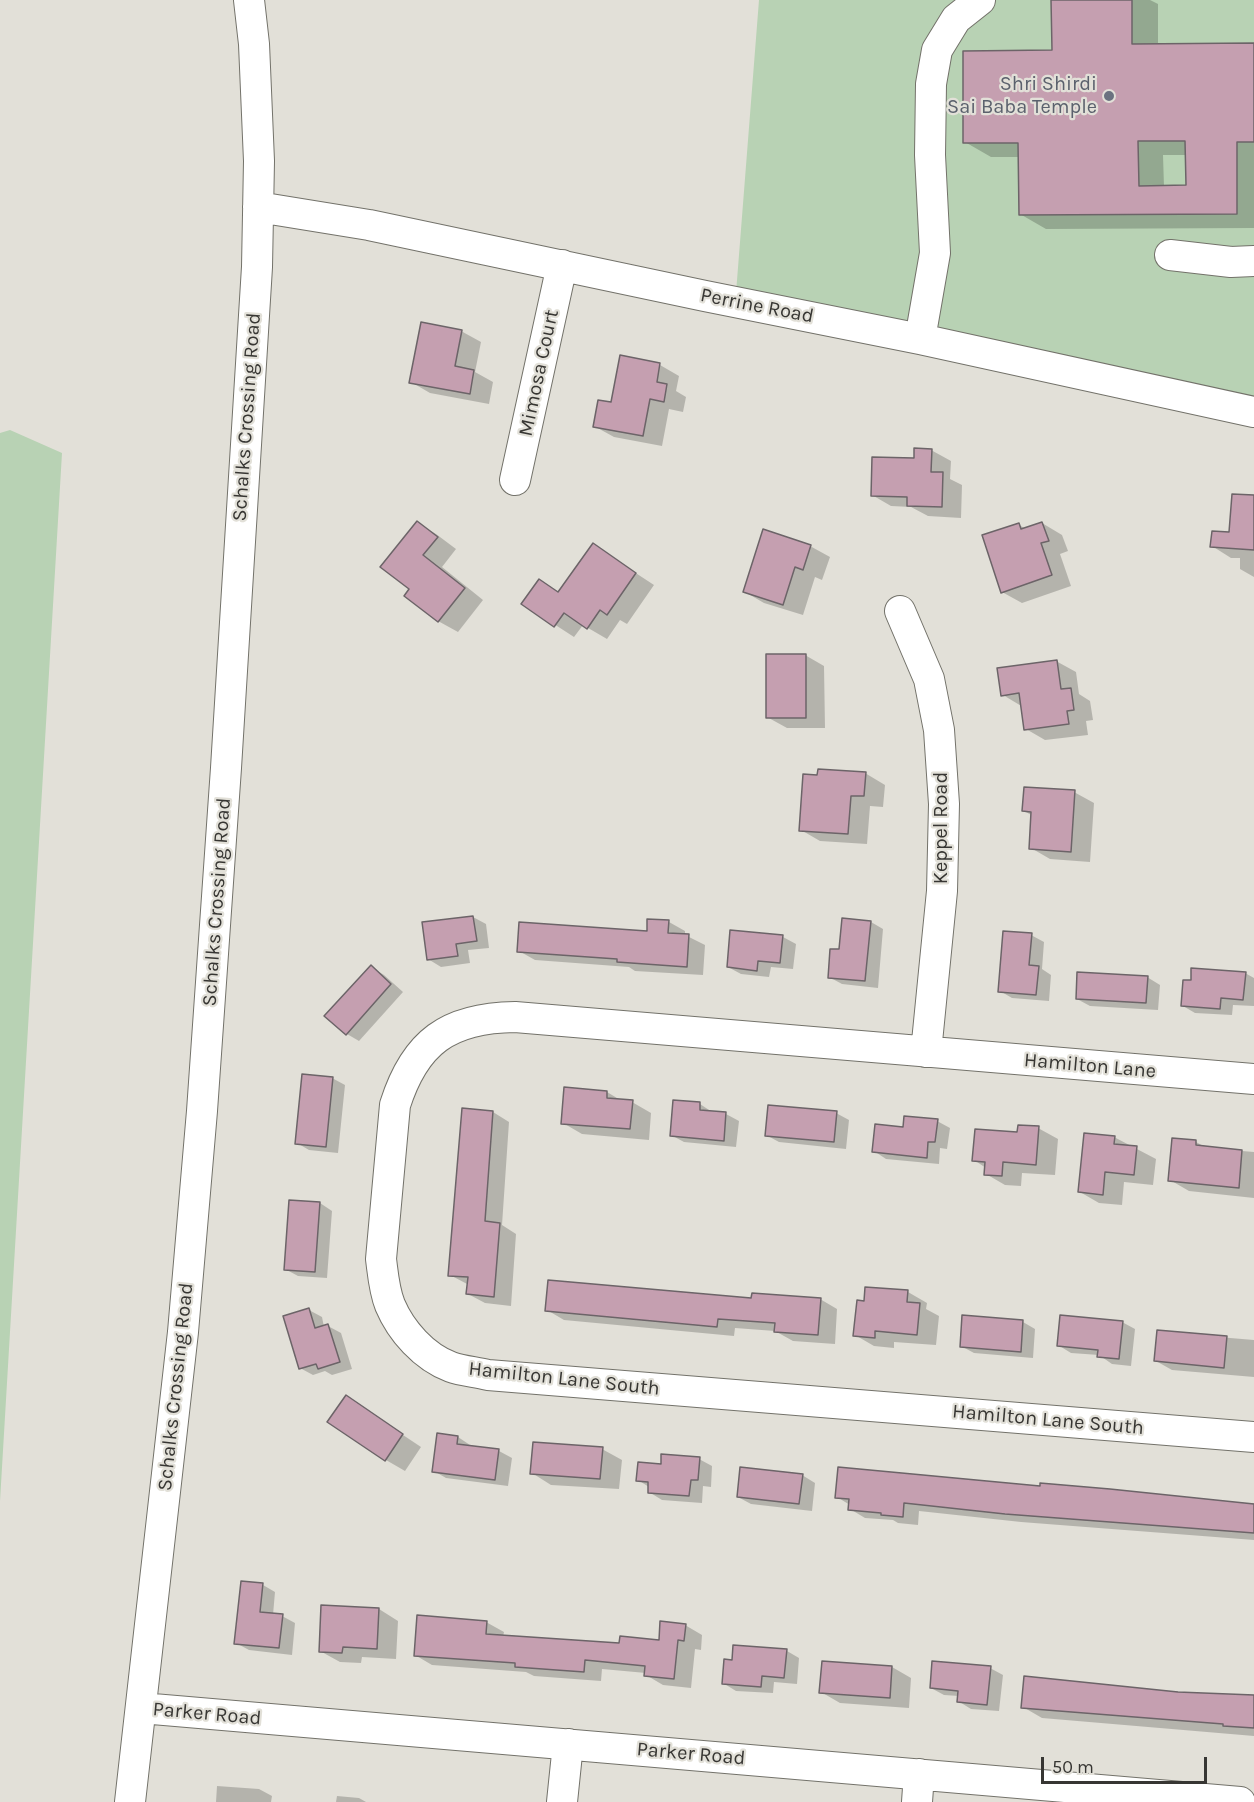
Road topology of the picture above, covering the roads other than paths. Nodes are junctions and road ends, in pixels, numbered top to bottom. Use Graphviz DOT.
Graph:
graph roads {
  1 [pos="249,0"];
  2 [pos="980,0"];
  3 [pos="258,207"];
  4 [pos="1170,255"];
  5 [pos="1254,261"];
  6 [pos="562,265"];
  7 [pos="920,339"];
  8 [pos="1254,412"];
  9 [pos="515,480"];
  10 [pos="900,611"];
  11 [pos="926,1052"];
  12 [pos="1254,1079"];
  13 [pos="1254,1437"];
  14 [pos="141,1708"];
  15 [pos="568,1744"];
  16 [pos="918,1788"];
  17 [pos="130,1802"];
  18 [pos="562,1802"];
  19 [pos="1240,1802"];
  1 -- 3 [label="street, Schalks Crossing Road"];
  2 -- 7 [label="street"];
  3 -- 6 [label="street, Perrine Road"];
  3 -- 14 [label="street, Schalks Crossing Road"];
  4 -- 5 [label="street"];
  6 -- 7 [label="street, Perrine Road"];
  6 -- 9 [label="street, Mimosa Court"];
  7 -- 8 [label="street, Perrine Road"];
  10 -- 11 [label="street, Keppel Road"];
  11 -- 12 [label="street, Hamilton Lane"];
  11 -- 13 [label="street, Hamilton Lane South"];
  14 -- 15 [label="street, Parker Road"];
  14 -- 17 [label="street, Schalks Crossing Road"];
  15 -- 16 [label="street, Parker Road"];
  15 -- 18 [label="street"];
  16 -- 19 [label="street, Parker Road"];
}
